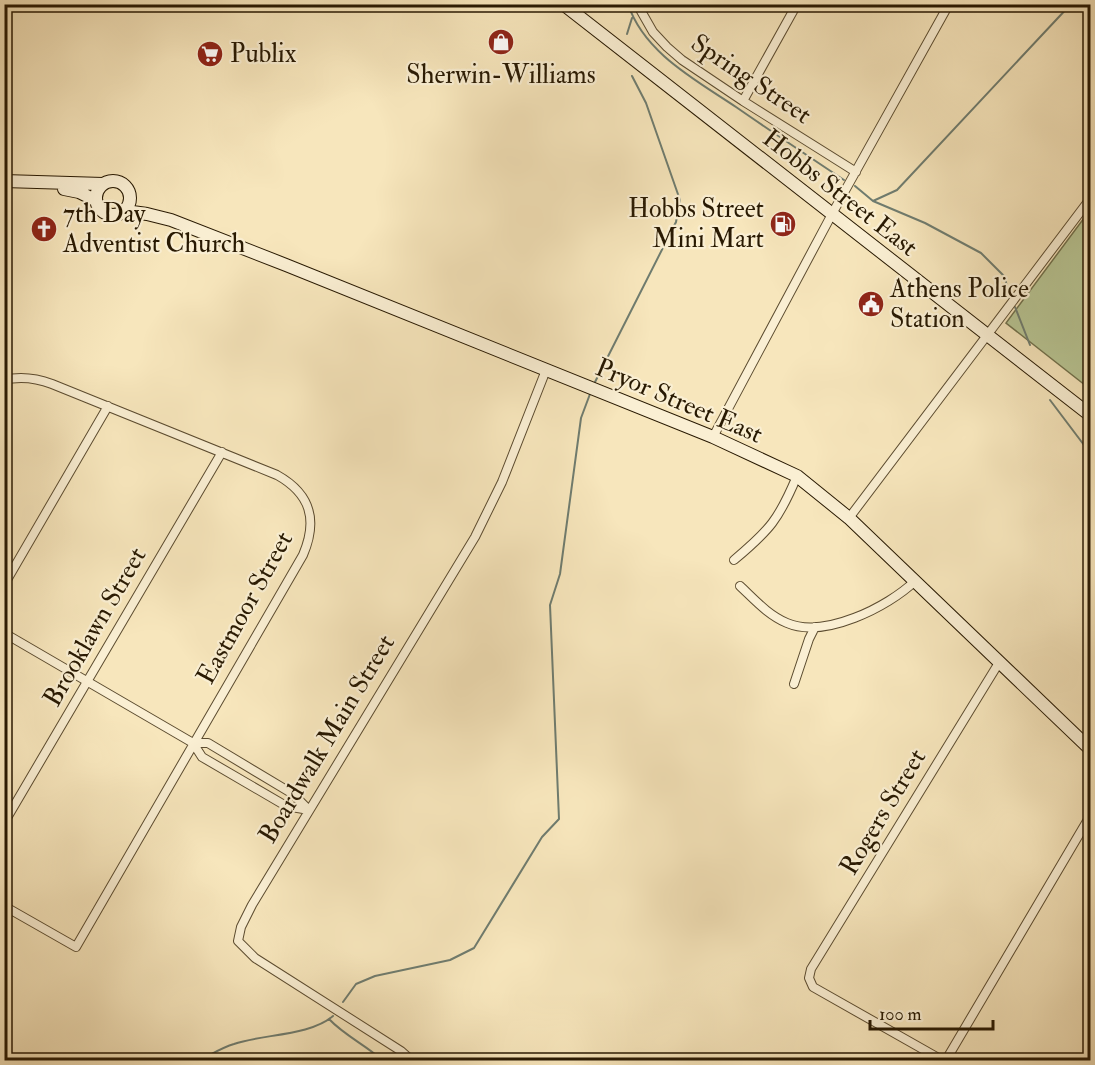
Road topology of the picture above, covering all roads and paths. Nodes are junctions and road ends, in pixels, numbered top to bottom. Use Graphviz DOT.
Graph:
graph roads {
  1 [pos="563,4"];
  2 [pos="637,4"];
  3 [pos="797,4"];
  4 [pos="949,4"];
  5 [pos="743,101"];
  6 [pos="856,172"];
  7 [pos="4,181"];
  8 [pos="49,183"];
  9 [pos="103,184"];
  10 [pos="128,190"];
  11 [pos="1090,199"];
  12 [pos="95,200"];
  13 [pos="125,211"];
  14 [pos="832,214"];
  15 [pos="171,220"];
  16 [pos="989,335"];
  17 [pos="546,370"];
  18 [pos="4,380"];
  19 [pos="108,406"];
  20 [pos="1090,415"];
  21 [pos="712,437"];
  22 [pos="222,452"];
  23 [pos="797,476"];
  24 [pos="849,518"];
  25 [pos="734,560"];
  26 [pos="915,581"];
  27 [pos="4,585"];
  28 [pos="740,586"];
  29 [pos="815,627"];
  30 [pos="4,633"];
  31 [pos="1000,661"];
  32 [pos="88,681"];
  33 [pos="794,684"];
  34 [pos="193,742"];
  35 [pos="1090,749"];
  36 [pos="309,810"];
  37 [pos="1090,816"];
  38 [pos="4,823"];
  39 [pos="4,906"];
  40 [pos="411,1060"];
  41 [pos="944,1060"];
  1 -- 14 [label="street, Hobbs Street East"];
  2 -- 5 [label="street, Spring Street"];
  3 -- 5 [label="street"];
  4 -- 6 [label="street"];
  5 -- 6 [label="street, Spring Street"];
  6 -- 14 [label="street"];
  7 -- 8 [label="street"];
  8 -- 9 [label="street"];
  8 -- 12 [label="street"];
  9 -- 10 [label="street"];
  9 -- 12 [label="street"];
  10 -- 13 [label="street"];
  10 -- 15 [label="street, Pryor Street East"];
  11 -- 16 [label="street"];
  12 -- 13 [label="street"];
  13 -- 15 [label="street, Pryor Street East"];
  14 -- 16 [label="street, Hobbs Street East"];
  14 -- 21 [label="street"];
  15 -- 17 [label="street, Pryor Street East"];
  16 -- 20 [label="street, Hobbs Street East"];
  16 -- 24 [label="street"];
  17 -- 21 [label="street, Pryor Street East"];
  17 -- 36 [label="street, Boardwalk Main Street"];
  18 -- 19 [label="street, Eastmoor Street"];
  19 -- 22 [label="street, Eastmoor Street"];
  19 -- 27 [label="street"];
  21 -- 23 [label="street, Pryor Street East"];
  22 -- 32 [label="street, Brooklawn Street"];
  22 -- 34 [label="street, Eastmoor Street"];
  23 -- 24 [label="street, Pryor Street East"];
  23 -- 25 [label="street"];
  24 -- 26 [label="street, Pryor Street East"];
  26 -- 29 [label="street"];
  26 -- 31 [label="street, Pryor Street East"];
  28 -- 29 [label="street"];
  29 -- 33 [label="street"];
  30 -- 32 [label="street"];
  31 -- 35 [label="street, Pryor Street East"];
  31 -- 41 [label="street, Rogers Street"];
  32 -- 34 [label="street"];
  32 -- 38 [label="street, Brooklawn Street"];
  34 -- 36 [label="street"];
  34 -- 36 [label="street"];
  34 -- 39 [label="street, Eastmoor Street"];
  36 -- 40 [label="street, Boardwalk Main Street"];
  37 -- 41 [label="street"];
}
